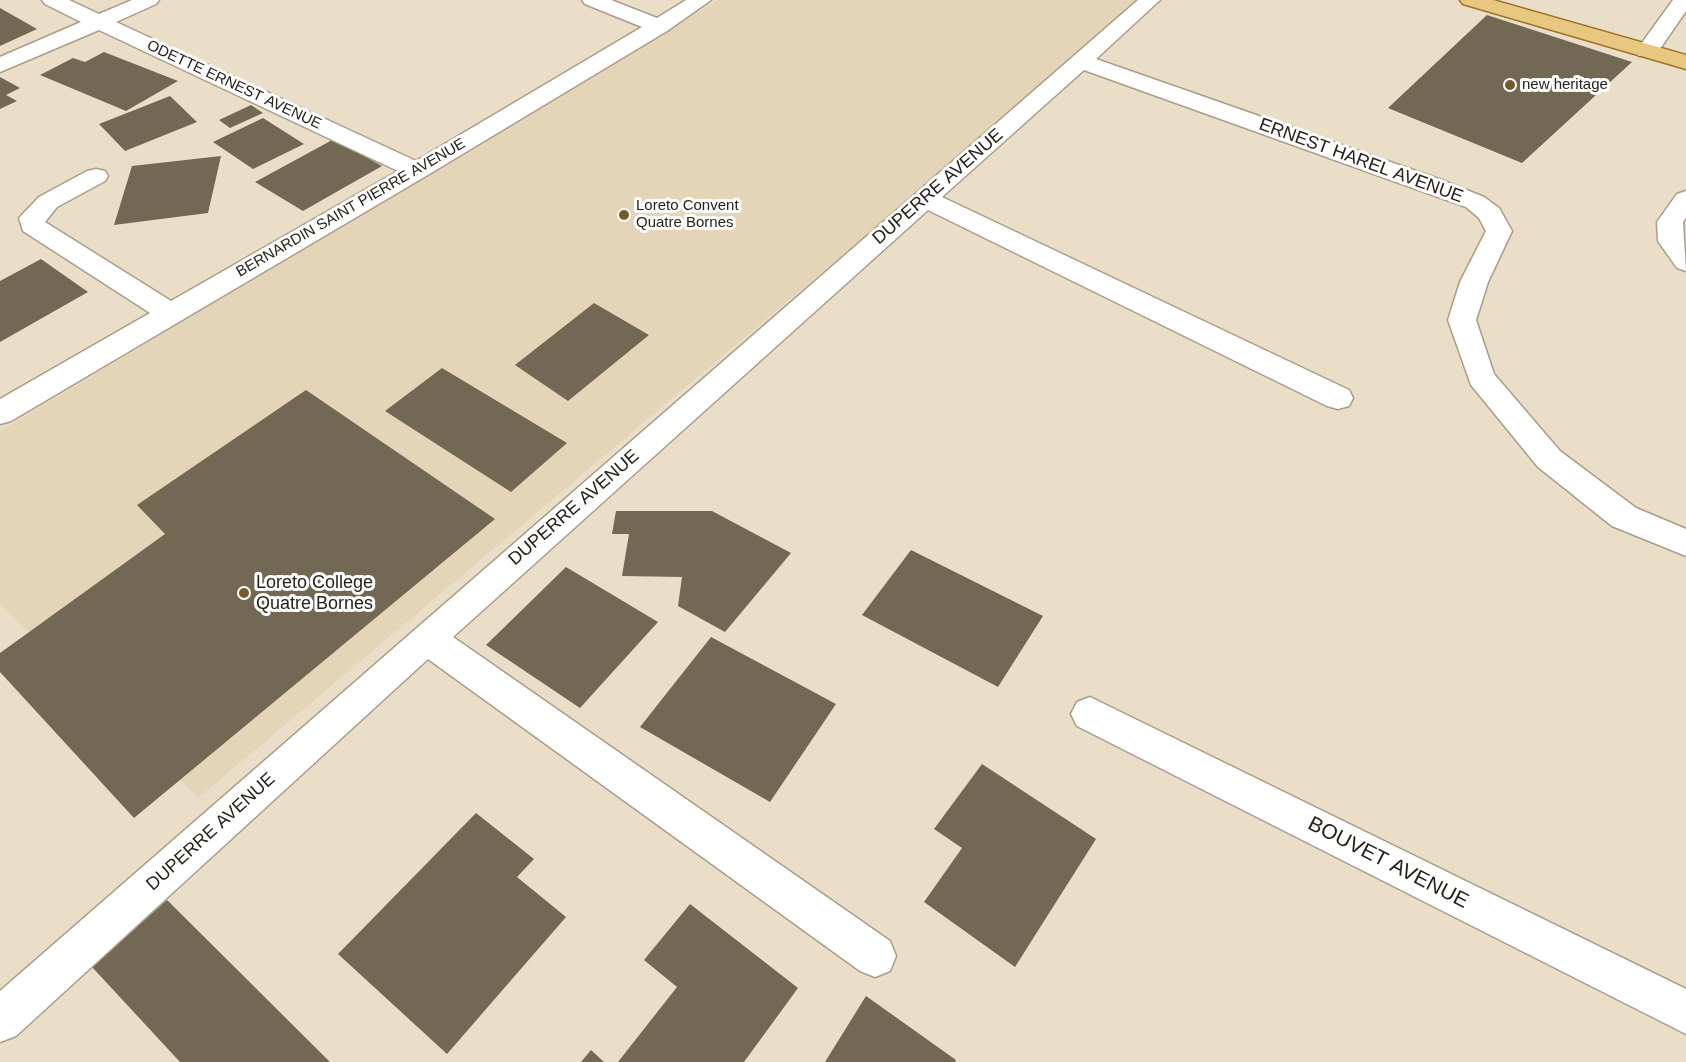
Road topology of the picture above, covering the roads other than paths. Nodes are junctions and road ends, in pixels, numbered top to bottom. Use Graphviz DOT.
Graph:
graph roads {
  1 [pos="52,0"];
  2 [pos="149,0"];
  3 [pos="592,0"];
  4 [pos="701,0"];
  5 [pos="1150,0"];
  6 [pos="1470,0"];
  7 [pos="1683,0"];
  8 [pos="100,21"];
  9 [pos="659,26"];
  10 [pos="1647,51"];
  11 [pos="1082,62"];
  12 [pos="1686,62"];
  13 [pos="0,65"];
  14 [pos="417,171"];
  15 [pos="96,176"];
  16 [pos="925,199"];
  17 [pos="1686,199"];
  18 [pos="1686,262"];
  19 [pos="171,314"];
  20 [pos="1338,398"];
  21 [pos="0,413"];
  22 [pos="1686,543"];
  23 [pos="427,638"];
  24 [pos="1090,714"];
  25 [pos="875,956"];
  26 [pos="1686,1012"];
  27 [pos="0,1020"];
  1 -- 8 [label="street, ODETTE ERNEST AVENUE"];
  2 -- 8 [label="street"];
  3 -- 9 [label="street"];
  4 -- 9 [label="street, BERNARDIN SAINT PIERRE AVENUE"];
  5 -- 11 [label="street, DUPERRE AVENUE"];
  6 -- 10 [label="main road"];
  7 -- 10 [label="street"];
  8 -- 13 [label="street"];
  8 -- 14 [label="street, ODETTE ERNEST AVENUE"];
  9 -- 14 [label="street, BERNARDIN SAINT PIERRE AVENUE"];
  10 -- 12 [label="main road"];
  11 -- 16 [label="street, DUPERRE AVENUE"];
  11 -- 22 [label="street, ERNEST HAREL AVENUE"];
  14 -- 19 [label="street, BERNARDIN SAINT PIERRE AVENUE"];
  15 -- 19 [label="street"];
  16 -- 20 [label="street"];
  16 -- 23 [label="street, DUPERRE AVENUE"];
  17 -- 18 [label="street"];
  19 -- 21 [label="street, BERNARDIN SAINT PIERRE AVENUE"];
  23 -- 25 [label="street"];
  23 -- 27 [label="street, DUPERRE AVENUE"];
  24 -- 26 [label="street, BOUVET AVENUE"];
}
